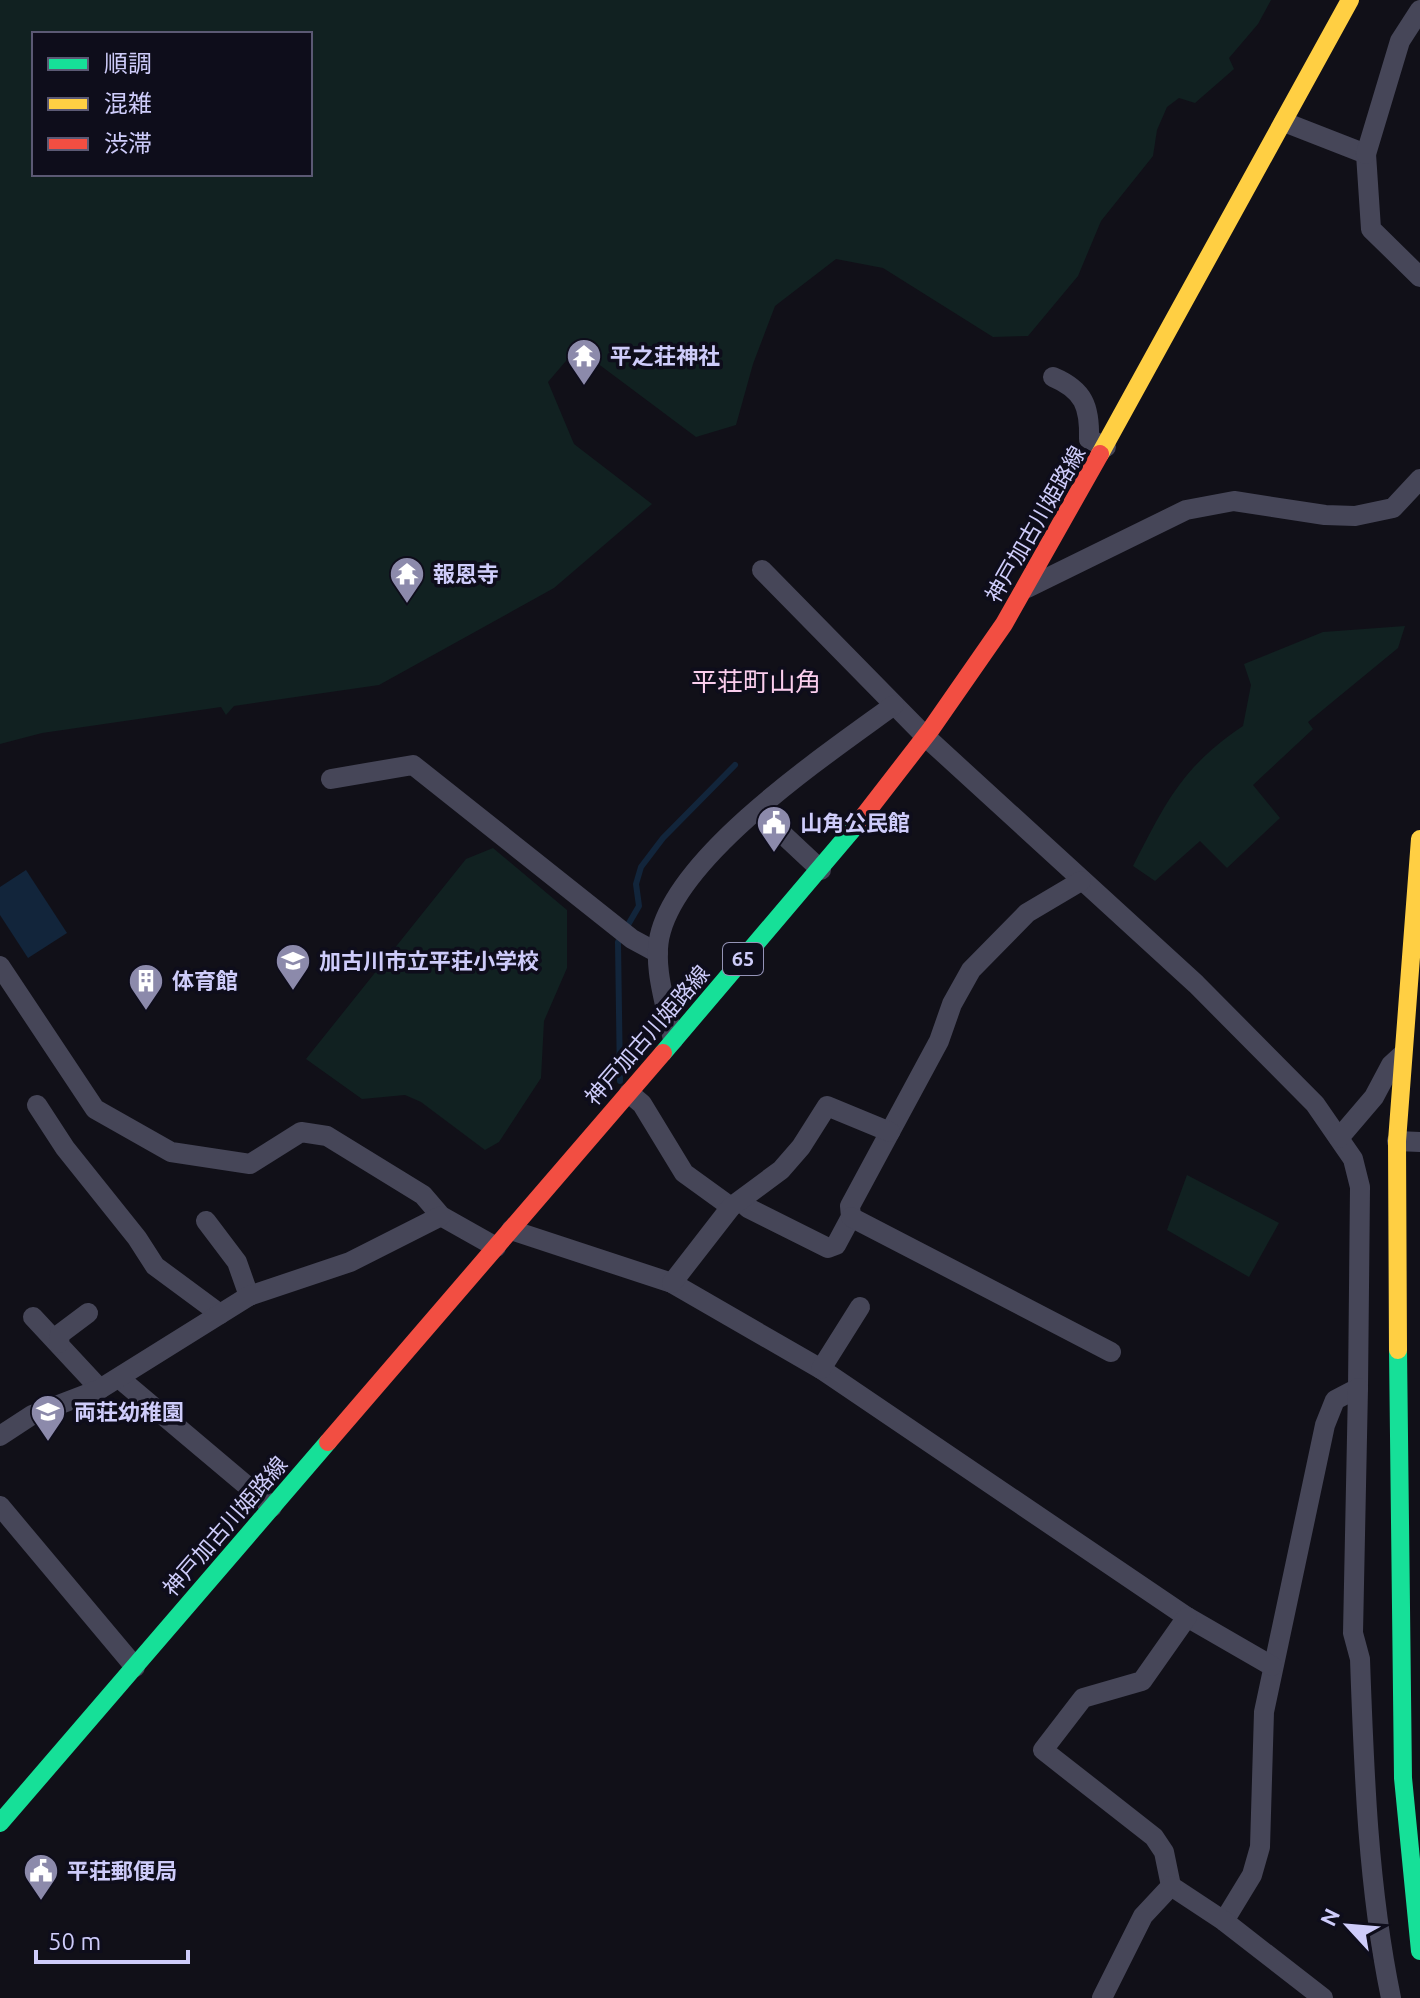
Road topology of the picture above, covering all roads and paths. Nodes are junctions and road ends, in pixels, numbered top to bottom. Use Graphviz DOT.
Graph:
graph roads {
  1 [pos="1350,0"];
  2 [pos="1420,10"];
  3 [pos="1284,122"];
  4 [pos="1366,154"];
  5 [pos="1420,277"];
  6 [pos="1053,377"];
  7 [pos="1106,447"];
  8 [pos="1420,479"];
  9 [pos="762,570"];
  10 [pos="1027,588"];
  11 [pos="894,705"];
  12 [pos="927,738"];
  13 [pos="331,779"];
  14 [pos="758,811"];
  15 [pos="1420,839"];
  16 [pos="821,870"];
  17 [pos="1081,881"];
  18 [pos="658,953"];
  19 [pos="0,966"];
  20 [pos="673,1040"];
  21 [pos="1402,1055"];
  22 [pos="629,1093"];
  23 [pos="37,1105"];
  24 [pos="890,1132"];
  25 [pos="1339,1138"];
  26 [pos="1397,1141"];
  27 [pos="1420,1142"];
  28 [pos="736,1204"];
  29 [pos="441,1216"];
  30 [pos="851,1217"];
  31 [pos="206,1221"];
  32 [pos="511,1230"];
  33 [pos="496,1247"];
  34 [pos="672,1283"];
  35 [pos="249,1296"];
  36 [pos="860,1307"];
  37 [pos="88,1313"];
  38 [pos="220,1314"];
  39 [pos="33,1317"];
  40 [pos="59,1343"];
  41 [pos="1111,1352"];
  42 [pos="821,1369"];
  43 [pos="119,1378"];
  44 [pos="1358,1388"];
  45 [pos="100,1389"];
  46 [pos="0,1436"];
  47 [pos="0,1506"];
  48 [pos="272,1507"];
  49 [pos="1187,1617"];
  50 [pos="1272,1666"];
  51 [pos="135,1667"];
  52 [pos="1412,1777"];
  53 [pos="0,1823"];
  54 [pos="1171,1886"];
  55 [pos="1224,1921"];
  56 [pos="1420,1951"];
  57 [pos="1102,1998"];
  58 [pos="1323,1998"];
  59 [pos="1391,1998"];
  1 -- 3 [label="main road, 神戸加古川姫路線 / 65"];
  2 -- 4 [label="street"];
  3 -- 4 [label="street"];
  3 -- 7 [label="main road, 神戸加古川姫路線 / 65"];
  4 -- 5 [label="street"];
  6 -- 7 [label="street"];
  7 -- 10 [label="main road, 神戸加古川姫路線 / 65"];
  8 -- 10 [label="street"];
  9 -- 11 [label="street"];
  10 -- 12 [label="main road, 神戸加古川姫路線 / 65"];
  11 -- 12 [label="street"];
  11 -- 14 [label="street"];
  12 -- 16 [label="main road, 神戸加古川姫路線 / 65"];
  12 -- 17 [label="street"];
  13 -- 18 [label="street"];
  14 -- 16 [label="street"];
  14 -- 18 [label="street"];
  15 -- 21 [label="main road"];
  16 -- 20 [label="main road, 神戸加古川姫路線 / 65"];
  17 -- 24 [label="street"];
  17 -- 25 [label="street"];
  18 -- 20 [label="street"];
  19 -- 29 [label="street"];
  20 -- 22 [label="main road, 神戸加古川姫路線 / 65"];
  21 -- 25 [label="street"];
  21 -- 26 [label="main road"];
  22 -- 28 [label="street"];
  22 -- 32 [label="main road, 神戸加古川姫路線 / 65"];
  23 -- 38 [label="street"];
  24 -- 28 [label="street"];
  24 -- 30 [label="street"];
  25 -- 44 [label="street"];
  26 -- 27 [label="street"];
  26 -- 52 [label="main road"];
  28 -- 30 [label="street"];
  28 -- 34 [label="street"];
  29 -- 33 [label="street"];
  29 -- 35 [label="street"];
  30 -- 41 [label="street"];
  31 -- 35 [label="street"];
  32 -- 33 [label="main road, 神戸加古川姫路線 / 65"];
  32 -- 34 [label="street"];
  33 -- 48 [label="main road, 神戸加古川姫路線 / 65"];
  34 -- 42 [label="street"];
  35 -- 38 [label="street"];
  36 -- 42 [label="street"];
  37 -- 40 [label="street"];
  38 -- 43 [label="street"];
  39 -- 40 [label="street"];
  40 -- 45 [label="street"];
  42 -- 49 [label="street"];
  43 -- 45 [label="street"];
  43 -- 48 [label="street"];
  44 -- 50 [label="street"];
  44 -- 59 [label="street"];
  45 -- 46 [label="street"];
  47 -- 51 [label="street"];
  48 -- 51 [label="main road, 神戸加古川姫路線 / 65"];
  49 -- 50 [label="street"];
  49 -- 54 [label="street"];
  50 -- 55 [label="street"];
  51 -- 53 [label="main road, 神戸加古川姫路線 / 65"];
  52 -- 56 [label="main road"];
  54 -- 55 [label="street"];
  54 -- 57 [label="street"];
  55 -- 58 [label="street"];
}
